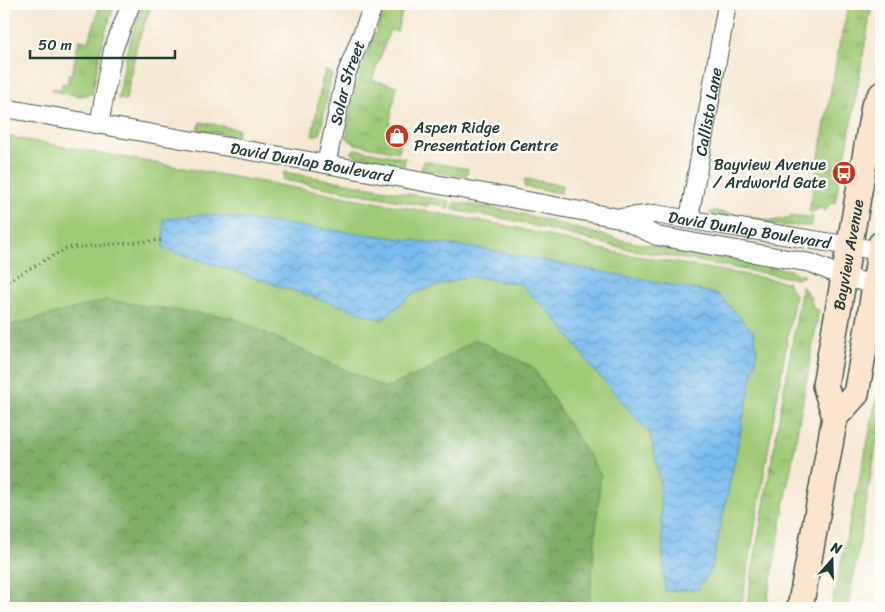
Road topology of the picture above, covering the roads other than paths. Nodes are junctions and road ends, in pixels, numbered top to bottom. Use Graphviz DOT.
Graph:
graph roads {
  1 [pos="131,4"];
  2 [pos="374,4"];
  3 [pos="724,4"];
  4 [pos="881,95"];
  5 [pos="4,108"];
  6 [pos="99,125"];
  7 [pos="326,164"];
  8 [pos="619,218"];
  9 [pos="688,219"];
  10 [pos="849,245"];
  11 [pos="881,248"];
  12 [pos="844,276"];
  13 [pos="878,286"];
  14 [pos="835,417"];
  15 [pos="800,608"];
  1 -- 6 [label="street"];
  2 -- 7 [label="street, Solar Street"];
  3 -- 9 [label="street, Callisto Lane"];
  4 -- 10 [label="main road, Bayview Avenue"];
  5 -- 6 [label="street, David Dunlap Boulevard"];
  6 -- 7 [label="street, David Dunlap Boulevard"];
  7 -- 8 [label="street, David Dunlap Boulevard"];
  8 -- 9 [label="street, David Dunlap Boulevard"];
  8 -- 12 [label="street, David Dunlap Boulevard"];
  9 -- 10 [label="street, David Dunlap Boulevard"];
  10 -- 11 [label="street, David Dunlap Boulevard"];
  10 -- 12 [label="main road, Bayview Avenue"];
  11 -- 13 [label="main road, Bayview Avenue"];
  12 -- 13 [label="street, David Dunlap Boulevard"];
  12 -- 14 [label="main road, Bayview Avenue"];
  13 -- 14 [label="main road, Bayview Avenue"];
  14 -- 15 [label="main road, Bayview Avenue"];
}
